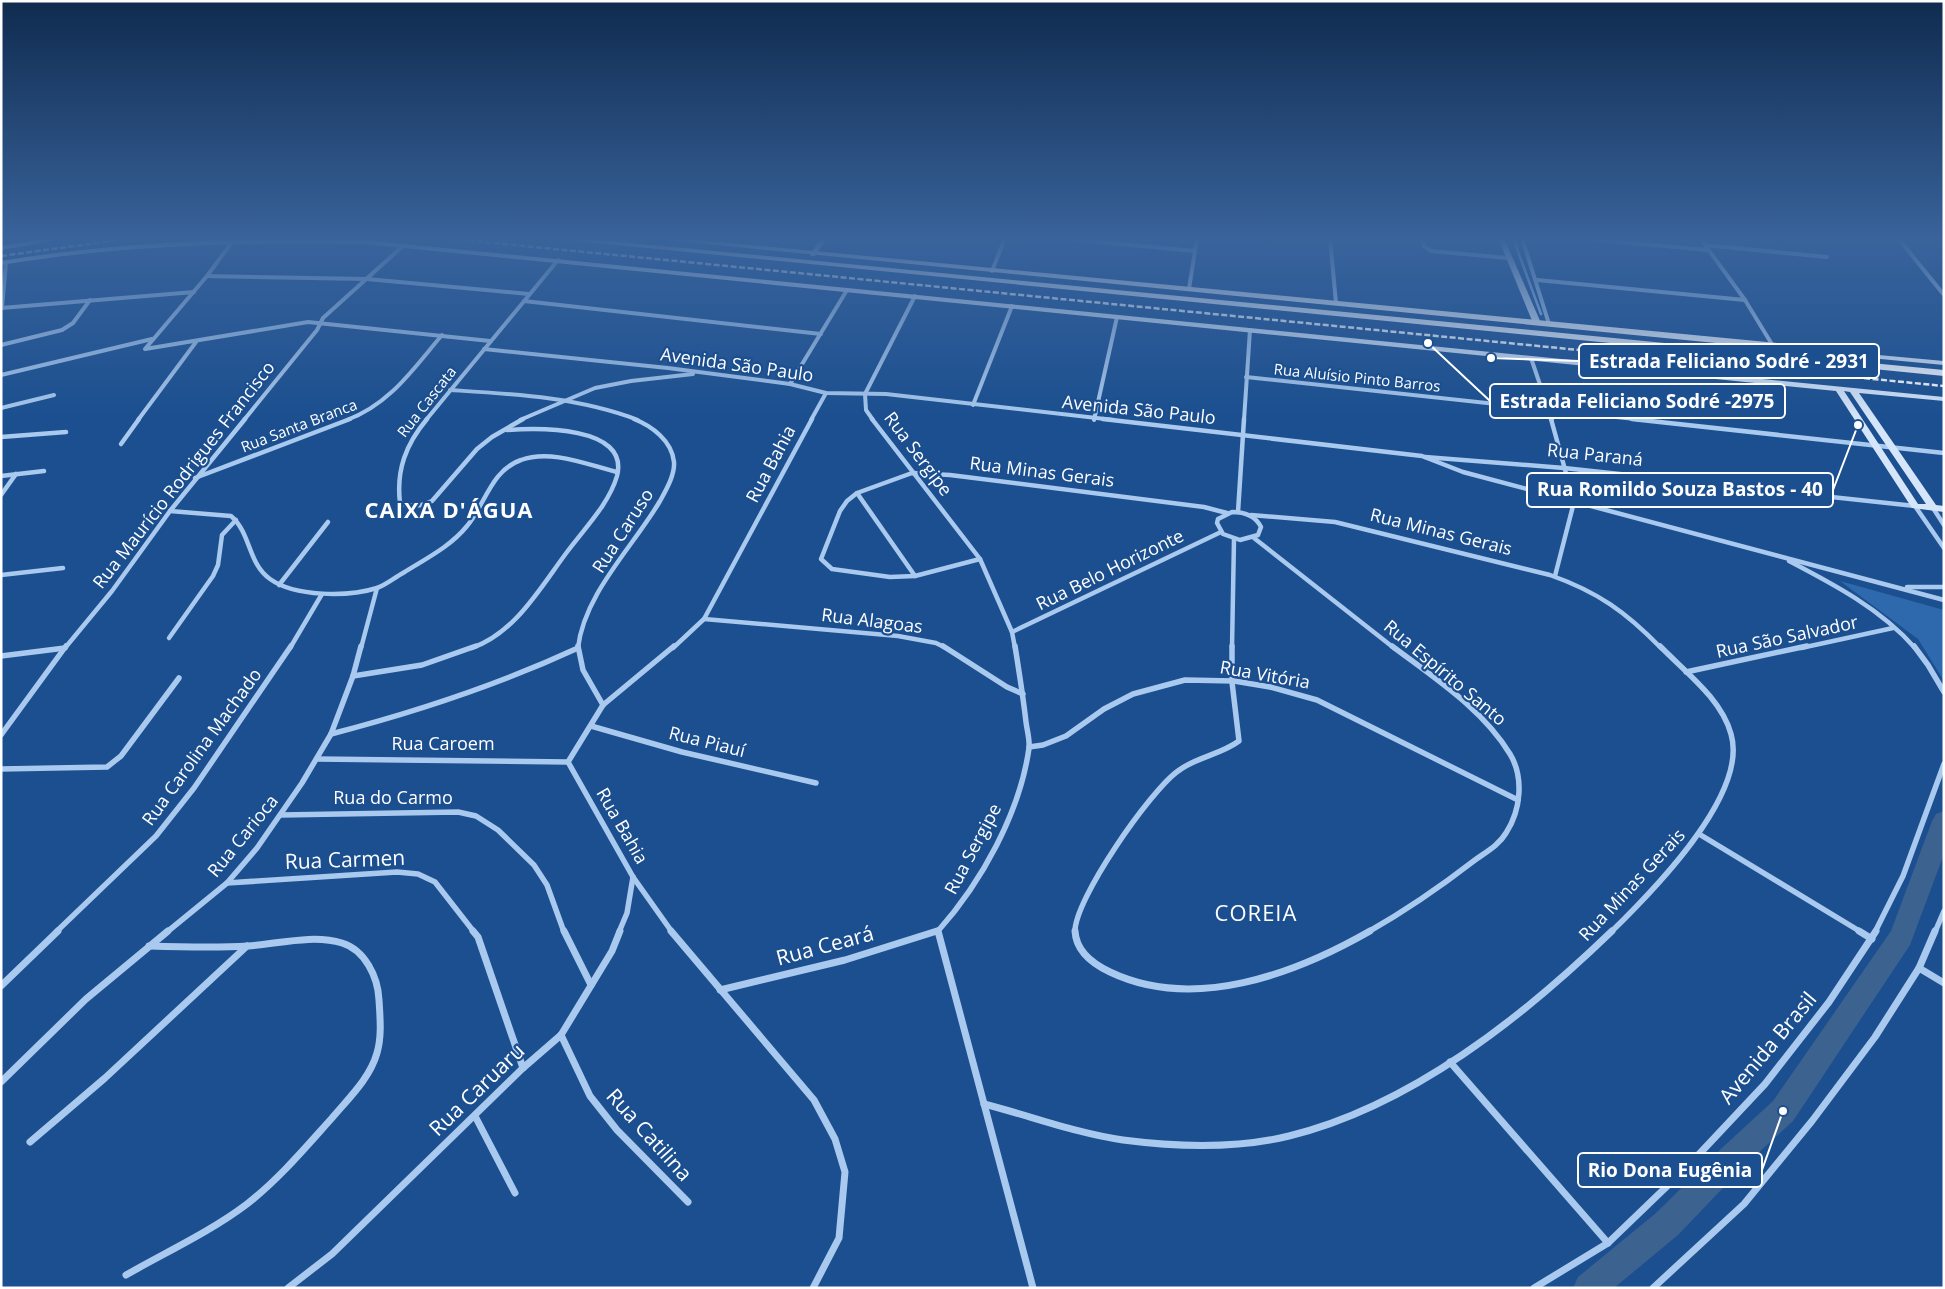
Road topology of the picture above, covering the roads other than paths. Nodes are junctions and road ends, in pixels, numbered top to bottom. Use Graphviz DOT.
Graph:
graph roads {
  1 [pos="114,298"];
  2 [pos="189,298"];
  3 [pos="346,298"];
  4 [pos="526,298"];
  5 [pos="842,298"];
  6 [pos="914,298"];
  7 [pos="936,298"];
  8 [pos="1166,298"];
  9 [pos="1285,298"];
  10 [pos="1336,298"];
  11 [pos="1526,298"];
  12 [pos="1542,298"];
  13 [pos="1726,298"];
  14 [pos="90,300"];
  15 [pos="1745,300"];
  16 [pos="524,301"];
  17 [pos="1336,303"];
  18 [pos="1012,306"];
  19 [pos="2,308"];
  20 [pos="1468,316"];
  21 [pos="1117,317"];
  22 [pos="321,322"];
  23 [pos="1537,323"];
  24 [pos="1549,324"];
  25 [pos="1470,326"];
  26 [pos="1250,330"];
  27 [pos="821,334"];
  28 [pos="442,335"];
  29 [pos="153,338"];
  30 [pos="490,340"];
  31 [pos="196,342"];
  32 [pos="1,345"];
  33 [pos="1773,346"];
  34 [pos="484,349"];
  35 [pos="1836,353"];
  36 [pos="1762,356"];
  37 [pos="1531,358"];
  38 [pos="1944,363"];
  39 [pos="1897,369"];
  40 [pos="701,373"];
  41 [pos="1944,373"];
  42 [pos="1,375"];
  43 [pos="1246,377"];
  44 [pos="790,384"];
  45 [pos="1839,389"];
  46 [pos="450,390"];
  47 [pos="1853,390"];
  48 [pos="826,393"];
  49 [pos="864,394"];
  50 [pos="54,395"];
  51 [pos="1944,399"];
  52 [pos="567,400"];
  53 [pos="973,405"];
  54 [pos="1,408"];
  55 [pos="1549,411"];
  56 [pos="1094,420"];
  57 [pos="501,431"];
  58 [pos="66,432"];
  59 [pos="1242,436"];
  60 [pos="1,437"];
  61 [pos="121,444"];
  62 [pos="1877,446"];
  63 [pos="1893,447"];
  64 [pos="1944,452"];
  65 [pos="1422,456"];
  66 [pos="1564,468"];
  67 [pos="44,471"];
  68 [pos="617,472"];
  69 [pos="912,473"];
  70 [pos="16,474"];
  71 [pos="1,476"];
  72 [pos="195,478"];
  73 [pos="857,493"];
  74 [pos="1,495"];
  75 [pos="1574,502"];
  76 [pos="1915,506"];
  77 [pos="1933,508"];
  78 [pos="170,510"];
  79 [pos="1944,510"];
  80 [pos="1238,512"];
  81 [pos="1227,513"];
  82 [pos="1251,515"];
  83 [pos="236,520"];
  84 [pos="328,522"];
  85 [pos="1944,525"];
  86 [pos="1221,532"];
  87 [pos="1254,538"];
  88 [pos="1234,539"];
  89 [pos="1944,548"];
  90 [pos="1780,556"];
  91 [pos="980,559"];
  92 [pos="64,568"];
  93 [pos="1,575"];
  94 [pos="915,576"];
  95 [pos="1555,576"];
  96 [pos="280,585"];
  97 [pos="1895,586"];
  98 [pos="1944,587"];
  99 [pos="377,588"];
  100 [pos="322,594"];
  101 [pos="1944,600"];
  102 [pos="704,618"];
  103 [pos="1893,628"];
  104 [pos="1012,632"];
  105 [pos="169,638"];
  106 [pos="65,648"];
  107 [pos="578,648"];
  108 [pos="1,656"];
  109 [pos="1686,672"];
  110 [pos="354,676"];
  111 [pos="179,678"];
  112 [pos="1232,682"];
  113 [pos="1944,692"];
  114 [pos="1023,694"];
  115 [pos="603,705"];
  116 [pos="591,726"];
  117 [pos="331,734"];
  118 [pos="1,735"];
  119 [pos="1029,747"];
  120 [pos="317,759"];
  121 [pos="568,762"];
  122 [pos="1944,764"];
  123 [pos="1,769"];
  124 [pos="816,784"];
  125 [pos="1518,800"];
  126 [pos="281,814"];
  127 [pos="1699,834"];
  128 [pos="633,877"];
  129 [pos="226,883"];
  130 [pos="1944,911"];
  131 [pos="938,931"];
  132 [pos="1872,939"];
  133 [pos="149,946"];
  134 [pos="247,946"];
  135 [pos="1919,968"];
  136 [pos="1944,983"];
  137 [pos="591,985"];
  138 [pos="1,986"];
  139 [pos="720,990"];
  140 [pos="560,1035"];
  141 [pos="1450,1062"];
  142 [pos="523,1068"];
  143 [pos="1,1082"];
  144 [pos="984,1104"];
  145 [pos="475,1116"];
  146 [pos="30,1142"];
  147 [pos="515,1193"];
  148 [pos="688,1202"];
  149 [pos="1608,1243"];
  150 [pos="126,1275"];
  151 [pos="288,1288"];
  152 [pos="813,1288"];
  153 [pos="1032,1288"];
  154 [pos="1534,1288"];
  155 [pos="1653,1288"];
  1 -- 14 [label="street"];
  2 -- 29 [label="street"];
  3 -- 22 [label="street, Rua Maurício Rodrigues Francisco"];
  4 -- 16 [label="street, Rua Cascata"];
  5 -- 27 [label="street"];
  6 -- 49 [label="street"];
  7 -- 18 [label="main road"];
  8 -- 25 [label="main road"];
  9 -- 17 [label="main road"];
  10 -- 17 [label="street"];
  11 -- 23 [label="main road"];
  12 -- 24 [label="street"];
  13 -- 15 [label="street"];
  14 -- 19 [label="street"];
  14 -- 32 [label="street"];
  15 -- 33 [label="street"];
  16 -- 27 [label="street"];
  16 -- 30 [label="street, Rua Cascata"];
  17 -- 20 [label="main road"];
  18 -- 21 [label="main road"];
  18 -- 53 [label="street"];
  20 -- 23 [label="main road"];
  20 -- 25 [label="main road"];
  21 -- 26 [label="main road"];
  21 -- 56 [label="street"];
  22 -- 28 [label="street"];
  22 -- 31 [label="street"];
  22 -- 72 [label="street, Rua Maurício Rodrigues Francisco"];
  23 -- 24 [label="main road"];
  24 -- 33 [label="main road"];
  25 -- 36 [label="main road"];
  26 -- 37 [label="main road"];
  26 -- 43 [label="street"];
  27 -- 44 [label="street"];
  28 -- 30 [label="street"];
  28 -- 72 [label="street, Rua Santa Branca"];
  29 -- 31 [label="street"];
  29 -- 42 [label="street"];
  30 -- 34 [label="street, Rua Cascata"];
  31 -- 61 [label="street"];
  33 -- 35 [label="main road"];
  33 -- 36 [label="main road"];
  34 -- 40 [label="street, Avenida São Paulo"];
  34 -- 46 [label="street, Rua Cascata"];
  35 -- 38 [label="main road"];
  35 -- 39 [label="main road"];
  36 -- 39 [label="main road"];
  37 -- 45 [label="main road"];
  37 -- 55 [label="street"];
  39 -- 41 [label="main road"];
  40 -- 44 [label="street, Avenida São Paulo"];
  40 -- 52 [label="street, Rua Cascata"];
  43 -- 55 [label="street, Rua Aluísio Pinto Barros"];
  43 -- 59 [label="street"];
  44 -- 48 [label="street, Avenida São Paulo"];
  45 -- 47 [label="main road"];
  45 -- 62 [label="main road"];
  46 -- 52 [label="street, Rua Caruso"];
  46 -- 57 [label="street, Rua Cascata"];
  47 -- 51 [label="main road"];
  47 -- 63 [label="main road"];
  48 -- 49 [label="street, Avenida São Paulo"];
  48 -- 102 [label="street, Rua Bahia"];
  49 -- 53 [label="street, Avenida São Paulo"];
  49 -- 69 [label="street, Rua Sergipe"];
  50 -- 54 [label="street"];
  52 -- 57 [label="street, Rua Cascata"];
  52 -- 107 [label="street, Rua Caruso"];
  53 -- 56 [label="street, Avenida São Paulo"];
  55 -- 62 [label="street, Rua Aluísio Pinto Barros"];
  55 -- 66 [label="street"];
  56 -- 59 [label="street, Avenida São Paulo"];
  57 -- 68 [label="street"];
  58 -- 60 [label="street"];
  59 -- 65 [label="street, Avenida São Paulo"];
  59 -- 80 [label="street"];
  62 -- 63 [label="street, Rua Aluísio Pinto Barros"];
  62 -- 76 [label="main road"];
  63 -- 64 [label="street, Rua Aluísio Pinto Barros"];
  63 -- 77 [label="main road"];
  65 -- 66 [label="street, Rua Paraná"];
  65 -- 75 [label="street, Avenida São Paulo"];
  66 -- 75 [label="street"];
  66 -- 76 [label="street, Rua Paraná"];
  67 -- 70 [label="street"];
  68 -- 99 [label="street"];
  68 -- 110 [label="street"];
  69 -- 73 [label="street"];
  69 -- 81 [label="street, Rua Minas Gerais"];
  69 -- 91 [label="street, Rua Sergipe"];
  70 -- 71 [label="street"];
  70 -- 74 [label="street"];
  72 -- 78 [label="street, Rua Maurício Rodrigues Francisco"];
  73 -- 94 [label="street"];
  73 -- 94 [label="street"];
  75 -- 90 [label="street, Avenida São Paulo"];
  75 -- 95 [label="street"];
  76 -- 77 [label="main road, Rua Paraná"];
  76 -- 89 [label="street"];
  77 -- 79 [label="main road, Rua Paraná"];
  77 -- 85 [label="street"];
  78 -- 83 [label="street"];
  78 -- 106 [label="street, Rua Maurício Rodrigues Francisco"];
  80 -- 81 [label="street"];
  80 -- 82 [label="street"];
  81 -- 86 [label="street"];
  82 -- 87 [label="street"];
  82 -- 95 [label="street, Rua Minas Gerais"];
  83 -- 96 [label="street"];
  83 -- 105 [label="street"];
  84 -- 96 [label="street"];
  86 -- 88 [label="street"];
  86 -- 104 [label="street, Rua Belo Horizonte"];
  87 -- 88 [label="street"];
  87 -- 125 [label="street, Rua Espírito Santo"];
  88 -- 112 [label="street"];
  90 -- 97 [label="street, Avenida São Paulo"];
  90 -- 103 [label="street, Avenida São Paulo"];
  91 -- 94 [label="street"];
  91 -- 104 [label="street, Rua Sergipe"];
  92 -- 93 [label="street"];
  95 -- 109 [label="street, Rua Minas Gerais"];
  96 -- 100 [label="street"];
  97 -- 98 [label="street"];
  97 -- 101 [label="street, Avenida São Paulo"];
  99 -- 100 [label="street"];
  99 -- 110 [label="street, Rua Carioca"];
  100 -- 138 [label="street, Rua Carolina Machado"];
  102 -- 114 [label="street, Rua Alagoas"];
  102 -- 115 [label="street, Rua Bahia"];
  103 -- 109 [label="street, Rua São Salvador"];
  103 -- 113 [label="street, Avenida São Paulo"];
  104 -- 114 [label="street, Rua Sergipe"];
  106 -- 108 [label="street"];
  106 -- 118 [label="street, Rua Maurício Rodrigues Francisco"];
  107 -- 115 [label="street, Rua Caruso"];
  107 -- 117 [label="street"];
  109 -- 127 [label="street, Rua Minas Gerais"];
  110 -- 117 [label="street, Rua Carioca"];
  111 -- 123 [label="street"];
  112 -- 119 [label="street, Rua Vitória"];
  112 -- 125 [label="street, Rua Vitória"];
  112 -- 125 [label="street, Rua Espírito Santo"];
  114 -- 119 [label="street, Rua Sergipe"];
  115 -- 116 [label="street, Rua Bahia"];
  116 -- 121 [label="street, Rua Bahia"];
  116 -- 124 [label="street, Rua Piauí"];
  117 -- 120 [label="street, Rua Carioca"];
  119 -- 131 [label="street, Rua Sergipe"];
  120 -- 121 [label="street, Rua Caroem"];
  120 -- 126 [label="street, Rua Carioca"];
  121 -- 128 [label="street, Rua Bahia"];
  122 -- 132 [label="street, Avenida Brasil"];
  126 -- 129 [label="street, Rua Carioca"];
  126 -- 137 [label="street, Rua do Carmo"];
  127 -- 132 [label="street"];
  127 -- 141 [label="street, Rua Minas Gerais"];
  128 -- 137 [label="street, Rua Caruaru"];
  128 -- 139 [label="street, Rua Bahia"];
  129 -- 133 [label="street, Rua Carioca"];
  129 -- 142 [label="street, Rua Carmen"];
  130 -- 135 [label="street"];
  131 -- 139 [label="street, Rua Ceará"];
  131 -- 144 [label="street"];
  132 -- 149 [label="street, Avenida Brasil"];
  133 -- 134 [label="street"];
  133 -- 143 [label="street, Rua Carioca"];
  134 -- 146 [label="street"];
  134 -- 150 [label="street"];
  135 -- 136 [label="street"];
  135 -- 155 [label="street"];
  137 -- 140 [label="street, Rua Caruaru"];
  139 -- 152 [label="street, Rua Bahia"];
  140 -- 142 [label="street, Rua Caruaru"];
  140 -- 148 [label="street, Rua Catilina"];
  141 -- 144 [label="street, Rua Minas Gerais"];
  141 -- 149 [label="street"];
  142 -- 145 [label="street, Rua Caruaru"];
  144 -- 153 [label="street"];
  145 -- 147 [label="street"];
  145 -- 151 [label="street, Rua Caruaru"];
  149 -- 154 [label="street, Avenida Brasil"];
}
